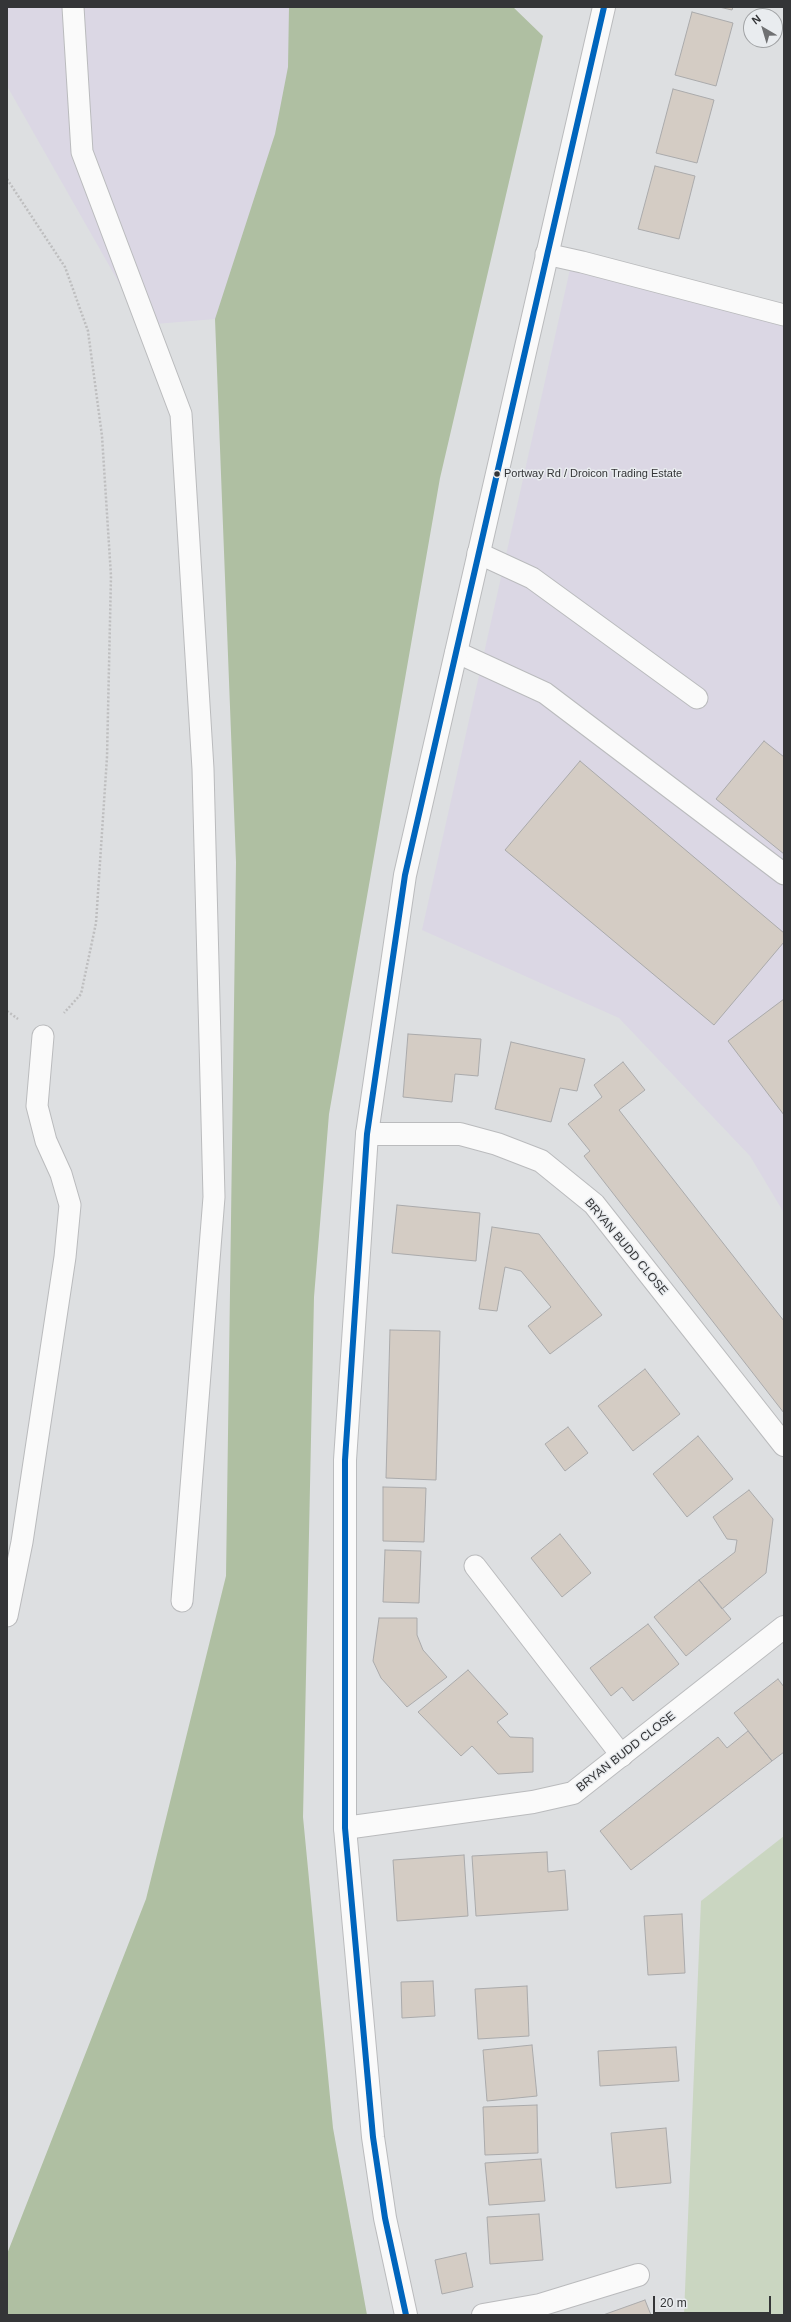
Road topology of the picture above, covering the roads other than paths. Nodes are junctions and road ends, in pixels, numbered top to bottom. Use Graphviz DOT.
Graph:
graph roads {
  1 [pos="73,7"];
  2 [pos="604,7"];
  3 [pos="546,254"];
  4 [pos="784,315"];
  5 [pos="478,553"];
  6 [pos="456,652"];
  7 [pos="697,698"];
  8 [pos="784,874"];
  9 [pos="43,1036"];
  10 [pos="367,1134"];
  11 [pos="784,1445"];
  12 [pos="475,1566"];
  13 [pos="182,1601"];
  14 [pos="7,1616"];
  15 [pos="784,1627"];
  16 [pos="622,1756"];
  17 [pos="345,1828"];
  18 [pos="638,2275"];
  19 [pos="406,2315"];
  20 [pos="483,2315"];
  1 -- 13 [label="lane"];
  2 -- 3 [label="street"];
  3 -- 4 [label="lane"];
  3 -- 5 [label="street"];
  5 -- 6 [label="street"];
  5 -- 7 [label="lane"];
  6 -- 8 [label="lane"];
  6 -- 10 [label="street"];
  9 -- 14 [label="lane"];
  10 -- 11 [label="street, BRYAN BUDD CLOSE"];
  10 -- 17 [label="street"];
  12 -- 16 [label="lane"];
  15 -- 16 [label="street, BRYAN BUDD CLOSE"];
  16 -- 17 [label="street, BRYAN BUDD CLOSE"];
  17 -- 19 [label="street"];
  18 -- 20 [label="street"];
}
